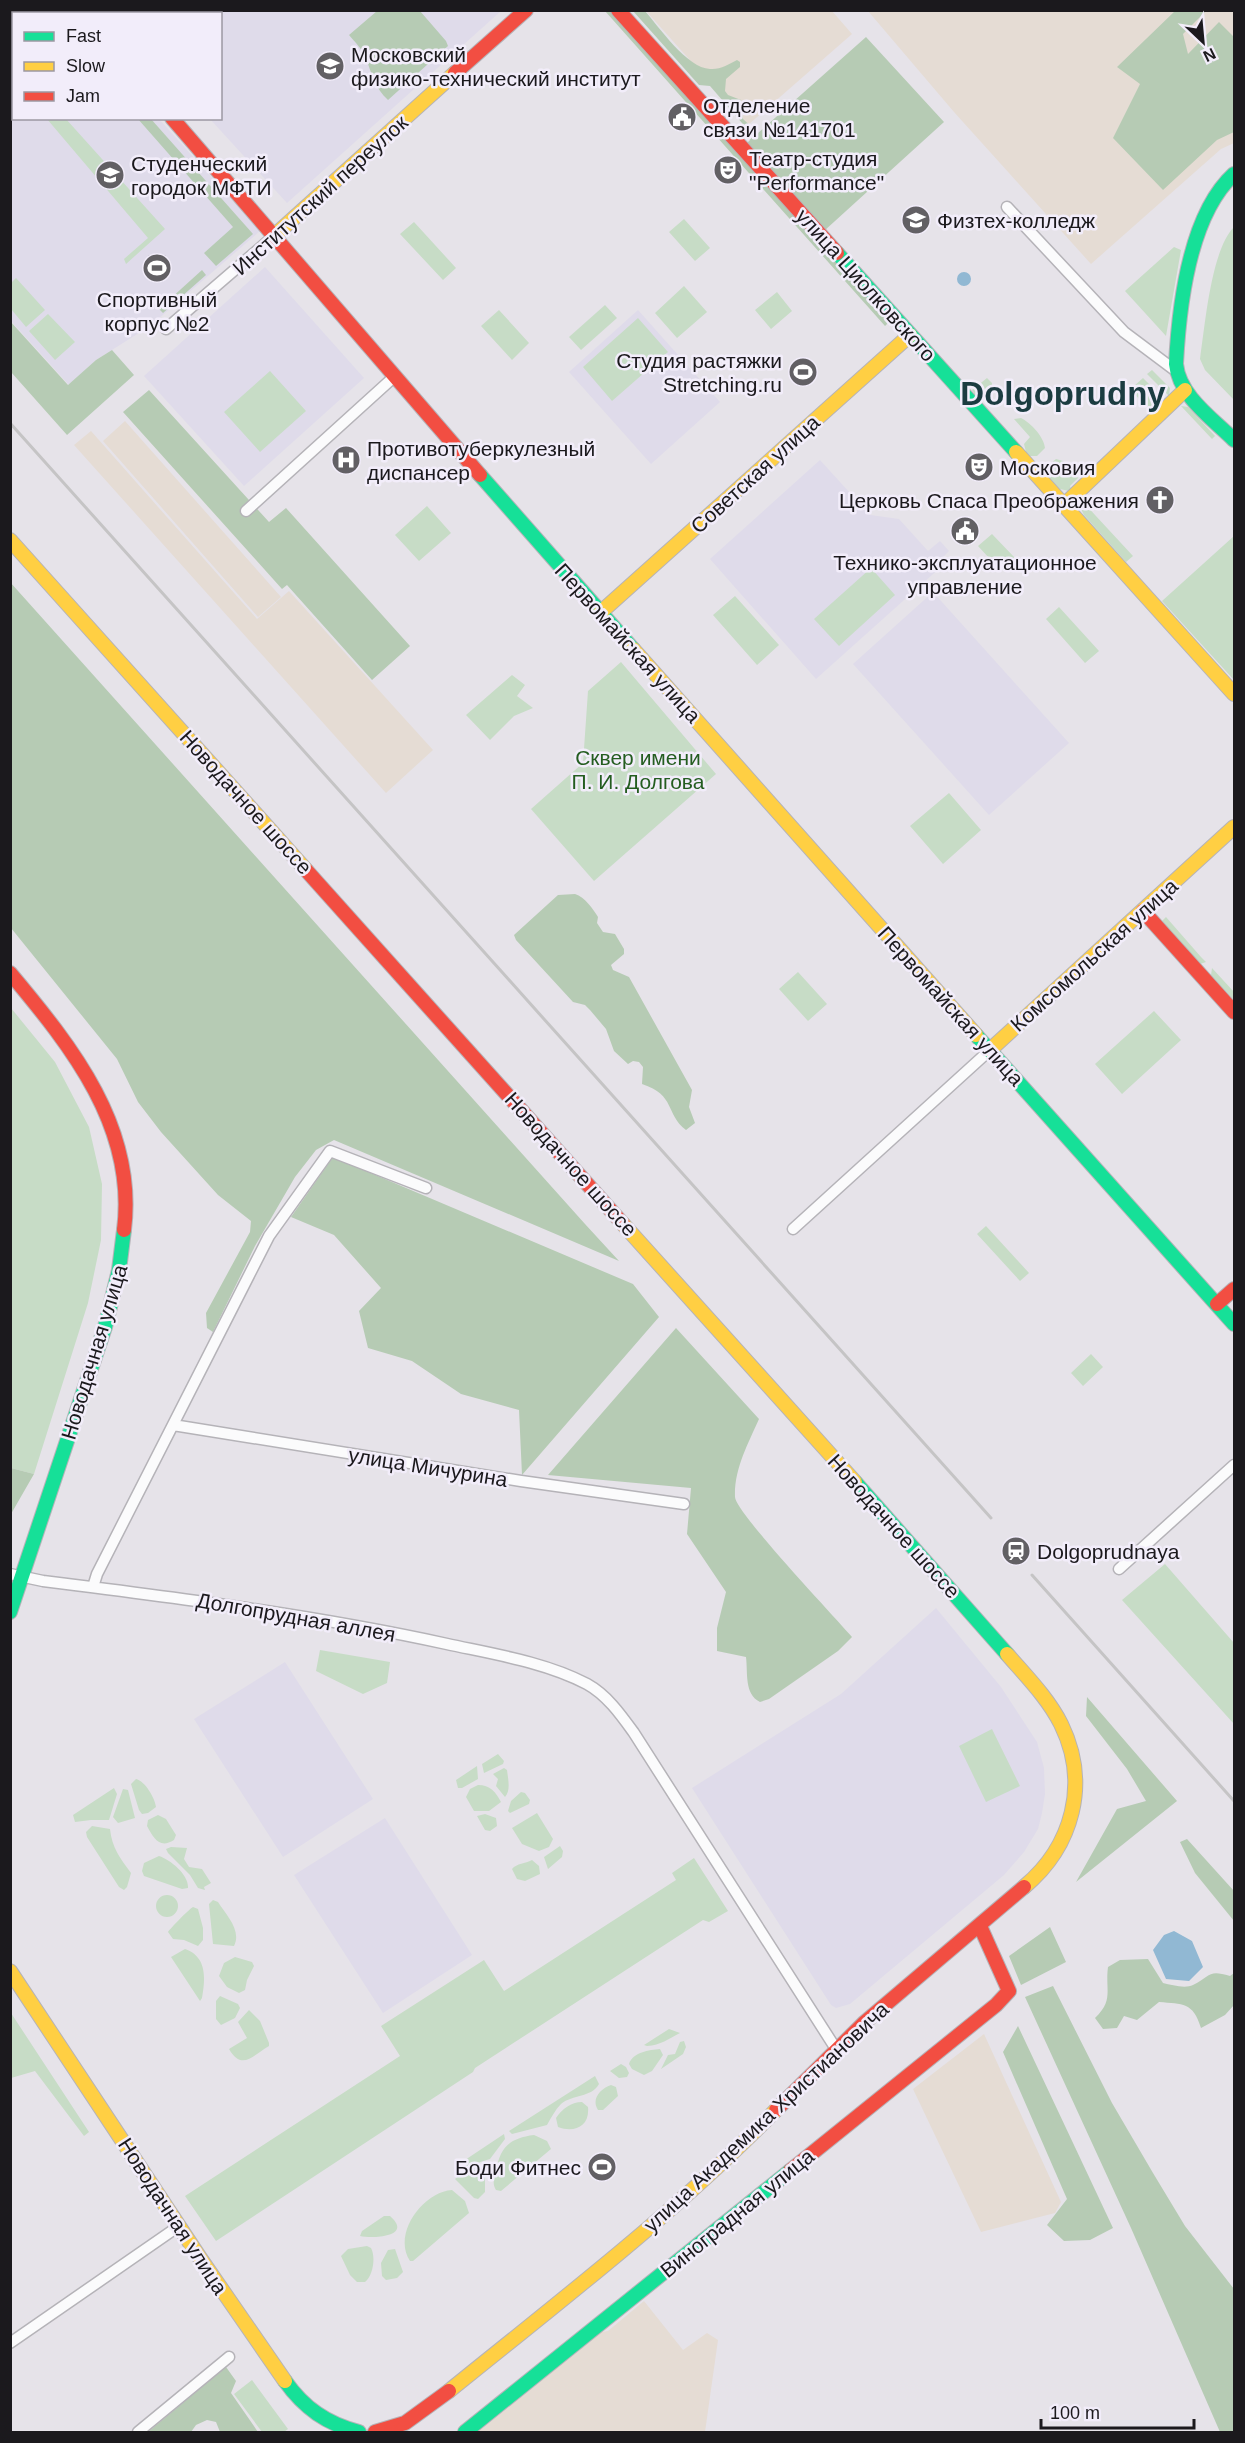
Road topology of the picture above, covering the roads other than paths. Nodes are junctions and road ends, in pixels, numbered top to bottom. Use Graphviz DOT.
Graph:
graph roads {
  1 [pos="526,10"];
  2 [pos="618,10"];
  3 [pos="173,120"];
  4 [pos="1234,174"];
  5 [pos="1007,207"];
  6 [pos="274,236"];
  7 [pos="166,329"];
  8 [pos="910,335"];
  9 [pos="1176,371"];
  10 [pos="395,376"];
  11 [pos="1185,390"];
  12 [pos="1234,440"];
  13 [pos="1064,505"];
  14 [pos="246,511"];
  15 [pos="10,540"];
  16 [pos="600,613"];
  17 [pos="1234,693"];
  18 [pos="1234,827"];
  19 [pos="1143,911"];
  20 [pos="10,973"];
  21 [pos="1234,1012"];
  22 [pos="990,1050"];
  23 [pos="426,1188"];
  24 [pos="793,1229"];
  25 [pos="1234,1289"];
  26 [pos="1217,1304"];
  27 [pos="1234,1324"];
  28 [pos="173,1425"];
  29 [pos="1234,1465"];
  30 [pos="684,1504"];
  31 [pos="1119,1569"];
  32 [pos="16,1575"];
  33 [pos="93,1587"];
  34 [pos="10,1612"];
  35 [pos="1071,1815"];
  36 [pos="980,1926"];
  37 [pos="10,1971"];
  38 [pos="836,2049"];
  39 [pos="179,2226"];
  40 [pos="10,2343"];
  41 [pos="229,2357"];
  42 [pos="138,2433"];
  43 [pos="359,2433"];
  44 [pos="375,2433"];
  45 [pos="465,2433"];
  1 -- 6 [label="street, Институтский переулок"];
  2 -- 8 [label="street, улица Циолковского"];
  3 -- 6 [label="street, Первомайская улица"];
  4 -- 9 [label="street"];
  5 -- 9 [label="street"];
  6 -- 7 [label="street, Институтский переулок"];
  6 -- 10 [label="street, Первомайская улица"];
  8 -- 13 [label="street, улица Циолковского"];
  8 -- 16 [label="street, Советская улица"];
  9 -- 11 [label="street"];
  10 -- 14 [label="street"];
  10 -- 16 [label="street, Первомайская улица"];
  11 -- 12 [label="street"];
  11 -- 13 [label="street"];
  13 -- 17 [label="street, улица Циолковского"];
  15 -- 35 [label="street, Новодачное шоссе"];
  16 -- 22 [label="street, Первомайская улица"];
  18 -- 19 [label="street, Комсомольская улица"];
  19 -- 21 [label="street"];
  19 -- 22 [label="street, Комсомольская улица"];
  20 -- 32 [label="street, Новодачная улица"];
  22 -- 24 [label="street, Комсомольская улица"];
  22 -- 26 [label="street, Первомайская улица"];
  23 -- 28 [label="street"];
  25 -- 26 [label="street"];
  26 -- 27 [label="street, Первомайская улица"];
  28 -- 30 [label="street, улица Мичурина"];
  28 -- 33 [label="street"];
  29 -- 31 [label="street"];
  32 -- 33 [label="street, Долгопрудная аллея"];
  32 -- 34 [label="street, Новодачная улица"];
  33 -- 38 [label="street, Долгопрудная аллея"];
  35 -- 36 [label="street, улица Академика Христиановича"];
  36 -- 38 [label="street, улица Академика Христиановича"];
  36 -- 45 [label="street, Виноградная улица"];
  37 -- 39 [label="street, Новодачная улица"];
  38 -- 44 [label="street, улица Академика Христиановича"];
  39 -- 40 [label="street"];
  39 -- 43 [label="street, Новодачная улица"];
  41 -- 42 [label="street"];
}
